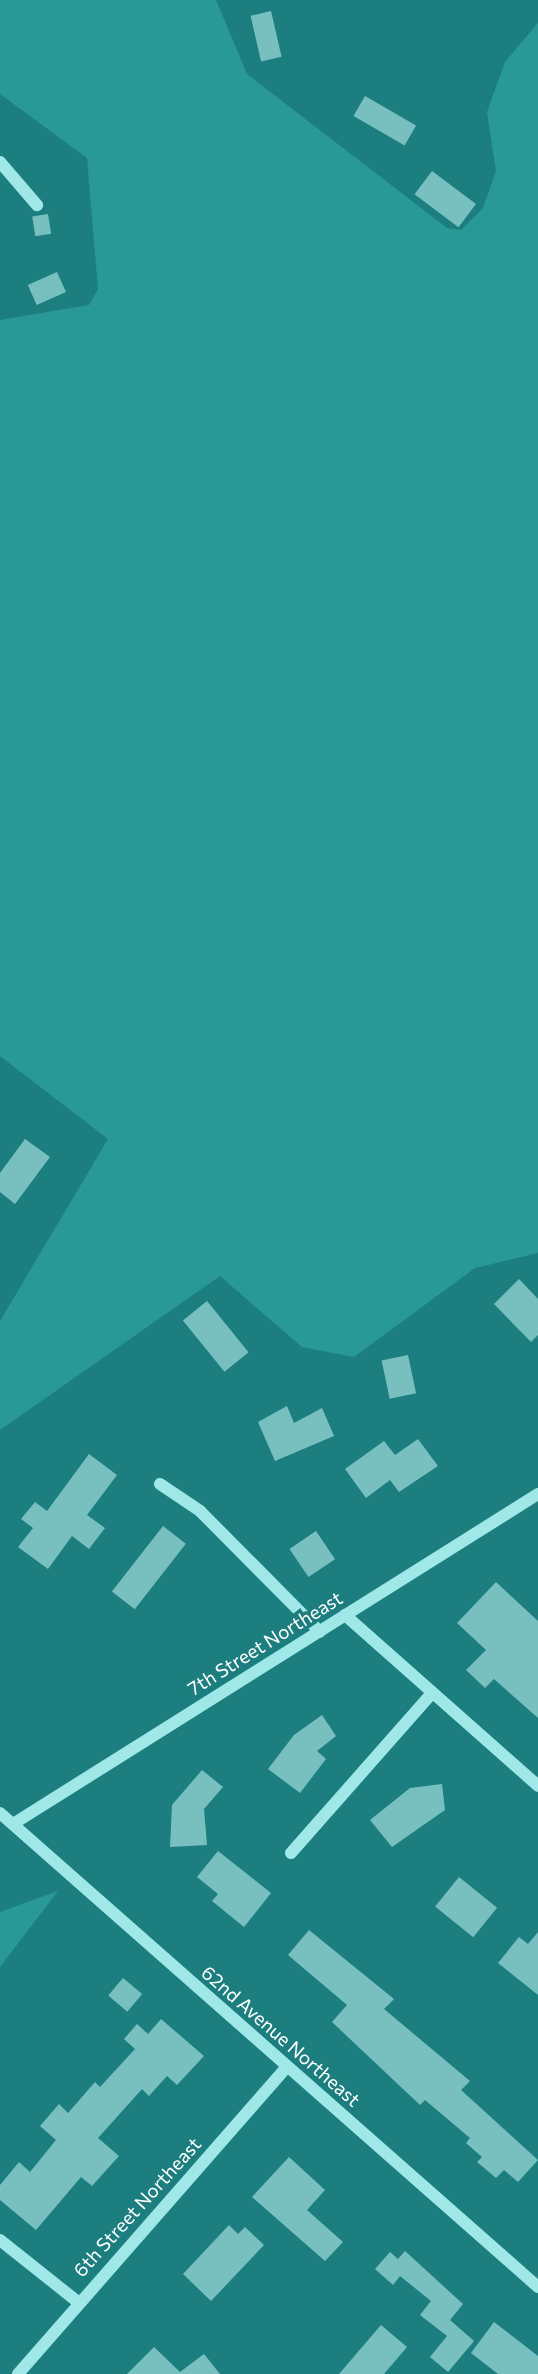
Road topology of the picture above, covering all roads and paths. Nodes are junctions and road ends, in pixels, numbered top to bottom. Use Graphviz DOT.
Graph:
graph roads {
  1 [pos="0,162"];
  2 [pos="37,205"];
  3 [pos="159,1484"];
  4 [pos="538,1494"];
  5 [pos="345,1615"];
  6 [pos="320,1632"];
  7 [pos="431,1694"];
  8 [pos="538,1786"];
  9 [pos="0,1813"];
  10 [pos="13,1824"];
  11 [pos="291,1853"];
  12 [pos="286,2067"];
  13 [pos="0,2240"];
  14 [pos="538,2287"];
  15 [pos="78,2302"];
  16 [pos="18,2374"];
  1 -- 2 [label="street"];
  3 -- 6 [label="street"];
  4 -- 5 [label="street, 7th Street Northeast"];
  5 -- 6 [label="street, 7th Street Northeast"];
  5 -- 7 [label="street"];
  6 -- 10 [label="street, 7th Street Northeast"];
  7 -- 8 [label="street"];
  7 -- 11 [label="street"];
  9 -- 10 [label="street, 62nd Avenue Northeast"];
  10 -- 12 [label="street, 62nd Avenue Northeast"];
  12 -- 14 [label="street, 62nd Avenue Northeast"];
  12 -- 15 [label="street, 6th Street Northeast"];
  13 -- 15 [label="street"];
  15 -- 16 [label="street, 6th Street Northeast"];
}
